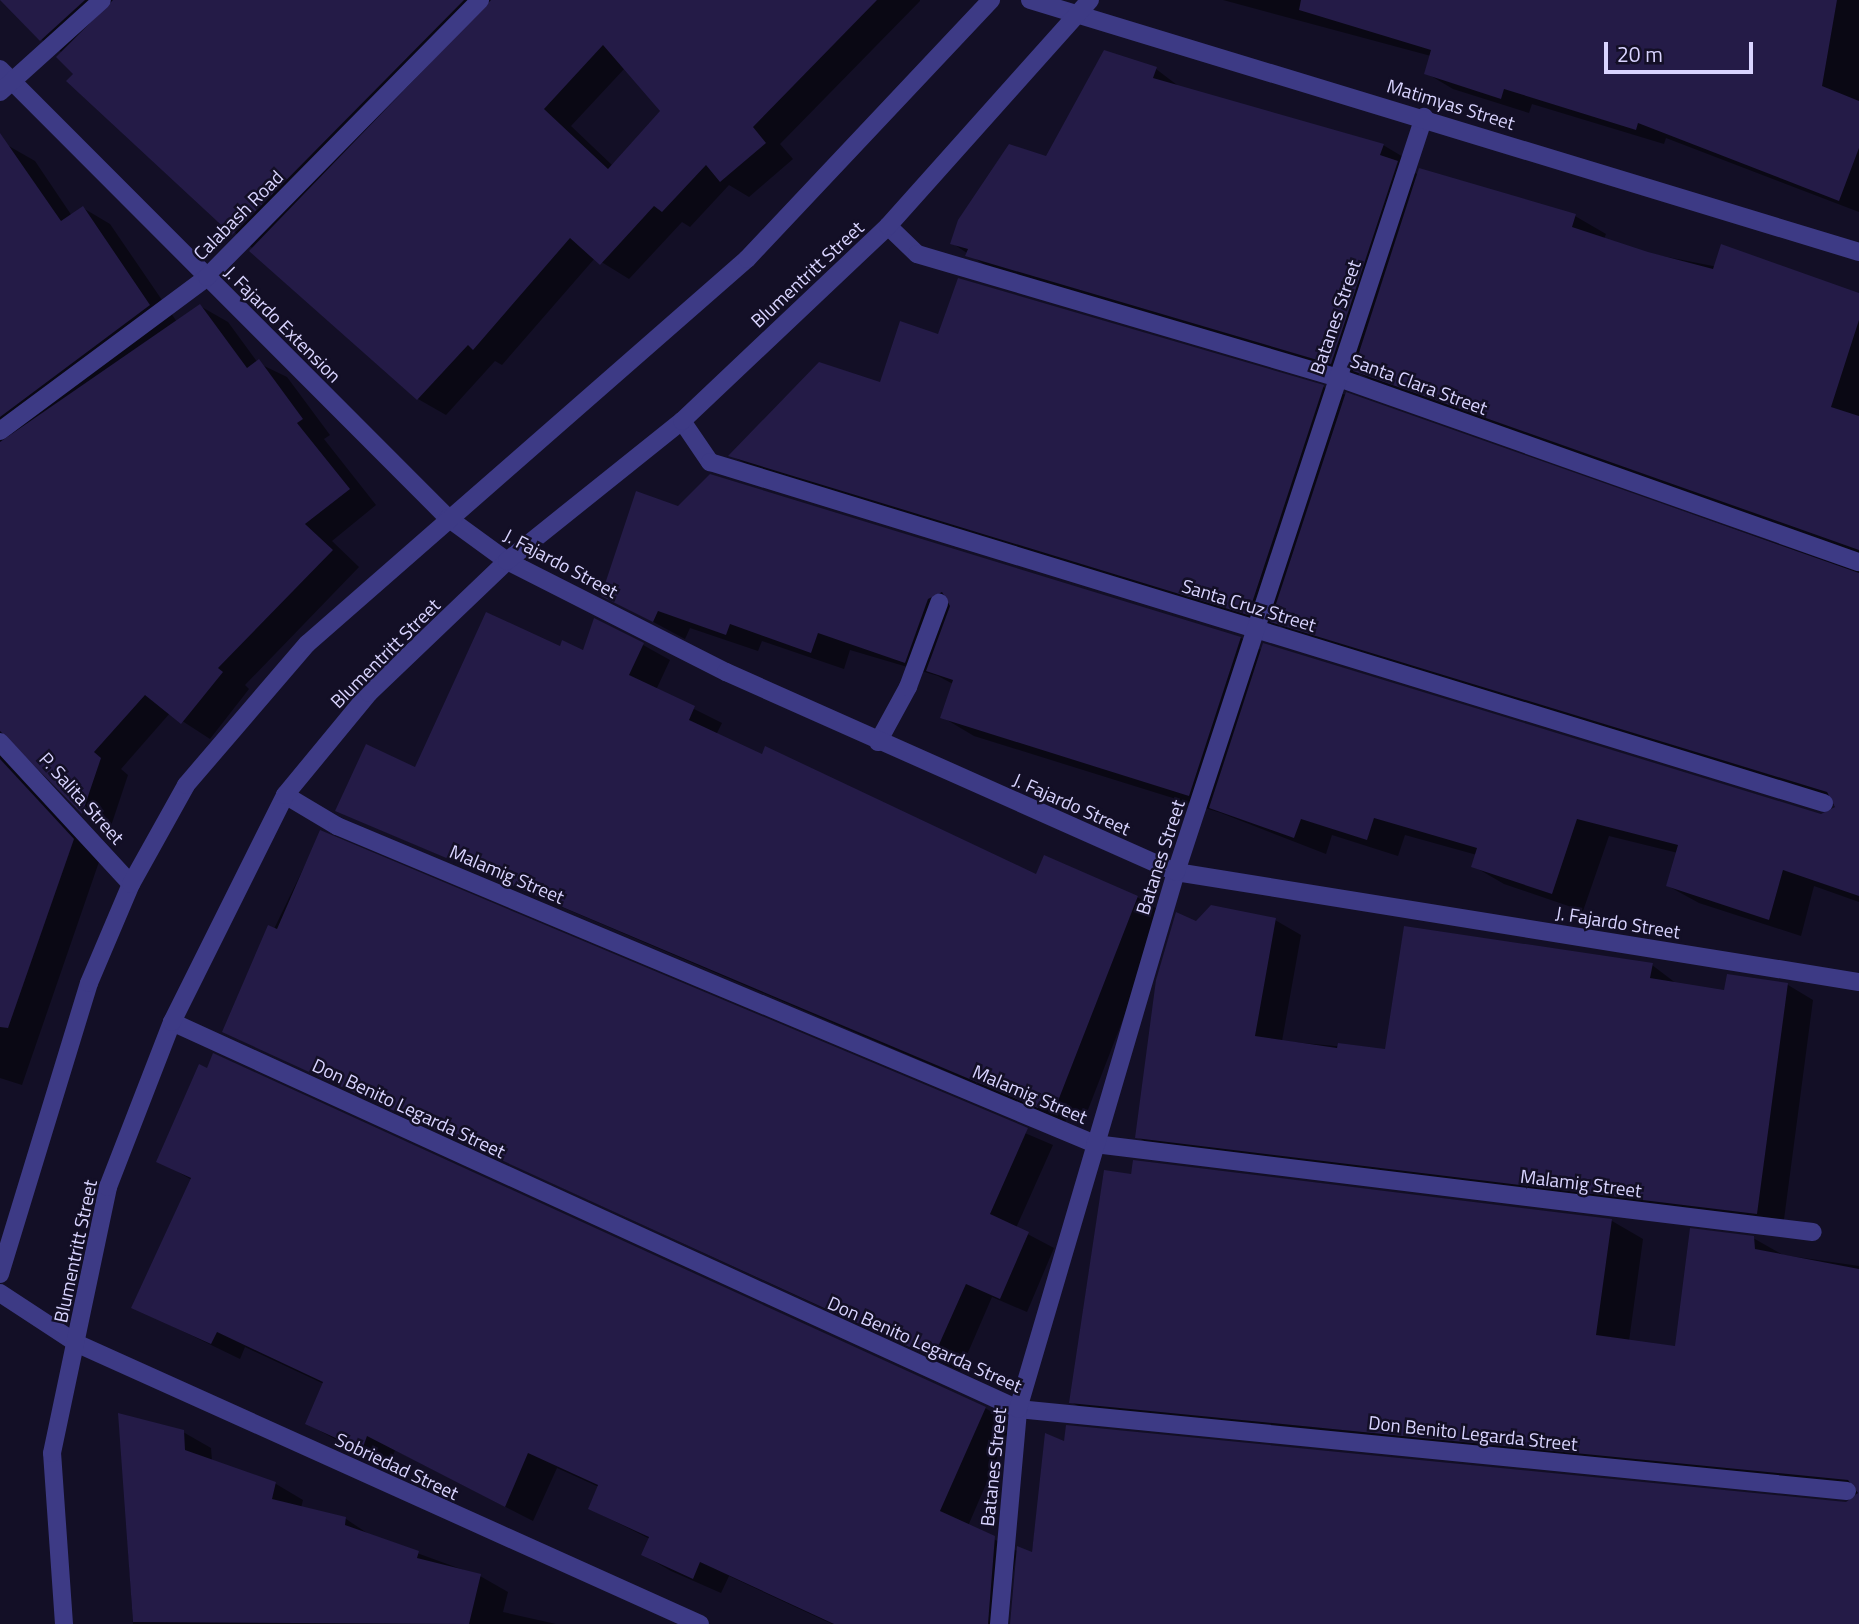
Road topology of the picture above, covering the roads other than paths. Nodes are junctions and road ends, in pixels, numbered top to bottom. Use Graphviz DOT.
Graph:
graph roads {
  1 [pos="102,0"];
  2 [pos="480,0"];
  3 [pos="992,0"];
  4 [pos="1030,0"];
  5 [pos="1086,7"];
  6 [pos="0,69"];
  7 [pos="6,88"];
  8 [pos="1424,117"];
  9 [pos="888,226"];
  10 [pos="1859,252"];
  11 [pos="206,277"];
  12 [pos="1336,377"];
  13 [pos="682,422"];
  14 [pos="0,431"];
  15 [pos="448,518"];
  16 [pos="508,561"];
  17 [pos="1858,562"];
  18 [pos="939,603"];
  19 [pos="1260,630"];
  20 [pos="0,742"];
  21 [pos="878,742"];
  22 [pos="285,795"];
  23 [pos="1824,803"];
  24 [pos="1176,872"];
  25 [pos="131,884"];
  26 [pos="1859,982"];
  27 [pos="172,1022"];
  28 [pos="1095,1144"];
  29 [pos="1813,1232"];
  30 [pos="0,1274"];
  31 [pos="0,1293"];
  32 [pos="78,1344"];
  33 [pos="1018,1409"];
  34 [pos="1847,1491"];
  35 [pos="64,1624"];
  36 [pos="700,1624"];
  37 [pos="999,1624"];
  1 -- 7 [label="street"];
  2 -- 11 [label="street, Calabash Road"];
  3 -- 15 [label="street"];
  4 -- 5 [label="street, Matimyas Street"];
  5 -- 8 [label="street, Matimyas Street"];
  5 -- 9 [label="street, Blumentritt Street"];
  6 -- 7 [label="street, J. Fajardo Extension"];
  7 -- 11 [label="street, J. Fajardo Extension"];
  8 -- 10 [label="street, Matimyas Street"];
  8 -- 12 [label="street, Batanes Street"];
  9 -- 12 [label="street, Santa Clara Street"];
  9 -- 13 [label="street, Blumentritt Street"];
  11 -- 14 [label="street, Calabash Road"];
  11 -- 15 [label="street, J. Fajardo Extension"];
  12 -- 17 [label="street, Santa Clara Street"];
  12 -- 19 [label="street, Batanes Street"];
  13 -- 16 [label="street, Blumentritt Street"];
  13 -- 19 [label="street, Santa Cruz Street"];
  15 -- 16 [label="street, J. Fajardo Street"];
  15 -- 25 [label="street"];
  16 -- 21 [label="street, J. Fajardo Street"];
  16 -- 22 [label="street, Blumentritt Street"];
  18 -- 21 [label="street"];
  19 -- 23 [label="street, Santa Cruz Street"];
  19 -- 24 [label="street, Batanes Street"];
  20 -- 25 [label="street, P. Salita Street"];
  21 -- 24 [label="street, J. Fajardo Street"];
  22 -- 27 [label="street, Blumentritt Street"];
  22 -- 28 [label="street, Malamig Street"];
  24 -- 26 [label="street, J. Fajardo Street"];
  24 -- 28 [label="street, Batanes Street"];
  25 -- 30 [label="street"];
  27 -- 32 [label="street, Blumentritt Street"];
  27 -- 33 [label="street, Don Benito Legarda Street"];
  28 -- 29 [label="street, Malamig Street"];
  28 -- 33 [label="street, Batanes Street"];
  31 -- 32 [label="street, Sobriedad Street"];
  32 -- 35 [label="street, Blumentritt Street"];
  32 -- 36 [label="street, Sobriedad Street"];
  33 -- 34 [label="street, Don Benito Legarda Street"];
  33 -- 37 [label="street, Batanes Street"];
}
